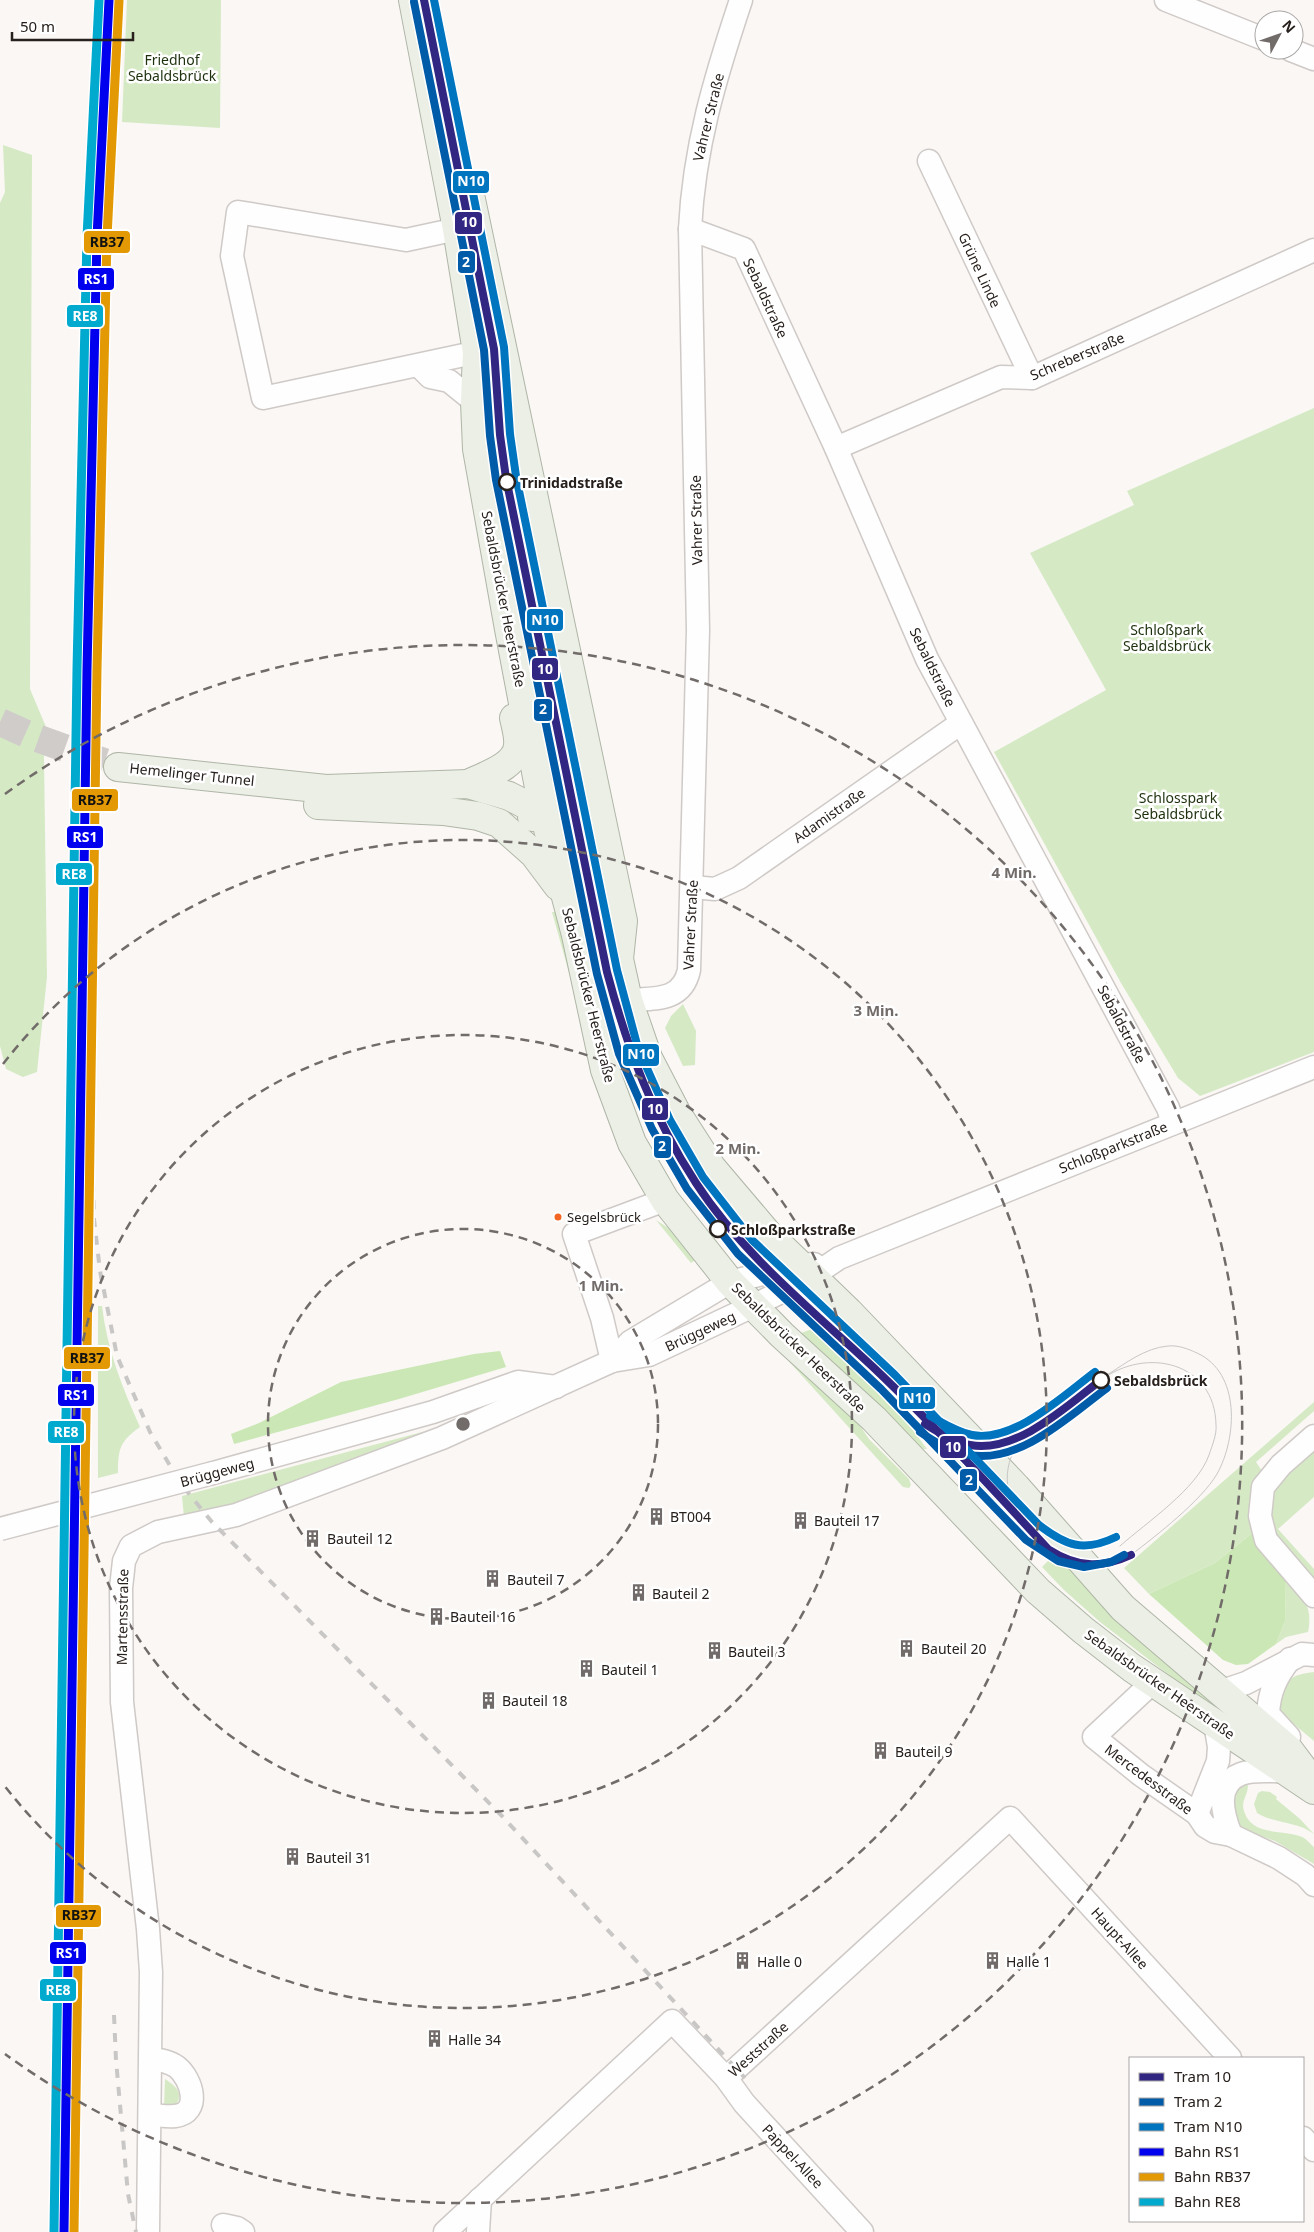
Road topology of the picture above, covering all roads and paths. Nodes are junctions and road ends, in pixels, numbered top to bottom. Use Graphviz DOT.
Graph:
graph roads {
  1 [pos="412,0"];
  2 [pos="431,0"];
  3 [pos="741,0"];
  4 [pos="1166,0"];
  5 [pos="1254,35"];
  6 [pos="929,161"];
  7 [pos="690,229"];
  8 [pos="457,230"];
  9 [pos="1314,250"];
  10 [pos="503,347"];
  11 [pos="477,352"];
  12 [pos="419,366"];
  13 [pos="1032,378"];
  14 [pos="475,402"];
  15 [pos="836,448"];
  16 [pos="509,629"];
  17 [pos="961,723"];
  18 [pos="584,743"];
  19 [pos="468,784"];
  20 [pos="544,814"];
  21 [pos="499,823"];
  22 [pos="692,887"];
  23 [pos="563,894"];
  24 [pos="618,959"];
  25 [pos="628,1000"];
  26 [pos="1314,1067"];
  27 [pos="1173,1123"];
  28 [pos="665,1200"];
  29 [pos="813,1268"];
  30 [pos="730,1282"];
  31 [pos="753,1306"];
  32 [pos="612,1361"];
  33 [pos="556,1387"];
  34 [pos="433,1412"];
  35 [pos="480,1421"];
  36 [pos="1314,1436"];
  37 [pos="0,1529"];
  38 [pos="1314,1596"];
  39 [pos="1314,1655"];
  40 [pos="1290,1659"];
  41 [pos="1153,1682"];
  42 [pos="1222,1691"];
  43 [pos="1215,1723"];
  44 [pos="1287,1761"];
  45 [pos="1314,1782"];
  46 [pos="1314,1790"];
  47 [pos="1197,1814"];
  48 [pos="1010,1818"];
  49 [pos="1231,1836"];
  50 [pos="1314,1885"];
  51 [pos="1229,2057"];
  52 [pos="151,2059"];
  53 [pos="726,2078"];
  54 [pos="151,2115"];
  55 [pos="1304,2139"];
  56 [pos="1314,2150"];
  57 [pos="480,2200"];
  58 [pos="148,2232"];
  59 [pos="445,2232"];
  60 [pos="478,2232"];
  61 [pos="862,2232"];
  1 -- 8 [label="main road, Sebaldsbrücker Heerstraße"];
  2 -- 10 [label="main road, Sebaldsbrücker Heerstraße"];
  3 -- 7 [label="street, Vahrer Straße"];
  4 -- 5 [label="street"];
  6 -- 13 [label="street, Grüne Linde"];
  7 -- 15 [label="street, Sebaldstraße"];
  7 -- 22 [label="street, Vahrer Straße"];
  8 -- 11 [label="main road, Sebaldsbrücker Heerstraße"];
  8 -- 12 [label="street"];
  9 -- 13 [label="street, Schreberstraße"];
  10 -- 11 [label="street"];
  10 -- 18 [label="main road, Sebaldsbrücker Heerstraße"];
  11 -- 12 [label="street"];
  11 -- 14 [label="main road, Sebaldsbrücker Heerstraße"];
  12 -- 14 [label="street"];
  13 -- 15 [label="street, Schreberstraße"];
  14 -- 16 [label="main road, Sebaldsbrücker Heerstraße"];
  15 -- 17 [label="street, Sebaldstraße"];
  16 -- 19 [label="main road"];
  16 -- 20 [label="main road, Sebaldsbrücker Heerstraße"];
  17 -- 22 [label="street, Adamistraße"];
  17 -- 27 [label="street, Sebaldstraße"];
  18 -- 20 [label="main road"];
  18 -- 24 [label="main road, Sebaldsbrücker Heerstraße"];
  19 -- 20 [label="main road, Hemelinger Tunnel"];
  19 -- 21 [label="main road, Hemelinger Tunnel"];
  20 -- 21 [label="main road"];
  20 -- 23 [label="main road, Sebaldsbrücker Heerstraße"];
  20 -- 24 [label="main road, Hemelinger Tunnel"];
  21 -- 23 [label="main road, Hemelinger Tunnel"];
  22 -- 25 [label="street, Vahrer Straße"];
  23 -- 28 [label="main road, Sebaldsbrücker Heerstraße"];
  24 -- 25 [label="main road, Sebaldsbrücker Heerstraße"];
  25 -- 29 [label="main road, Sebaldsbrücker Heerstraße"];
  26 -- 27 [label="street, Schloßparkstraße"];
  27 -- 29 [label="street, Schloßparkstraße"];
  28 -- 30 [label="main road, Sebaldsbrücker Heerstraße"];
  28 -- 32 [label="street"];
  29 -- 30 [label="street, Brüggeweg"];
  29 -- 31 [label="street, Brüggeweg"];
  29 -- 42 [label="main road, Sebaldsbrücker Heerstraße"];
  30 -- 31 [label="main road, Sebaldsbrücker Heerstraße"];
  30 -- 32 [label="street, Brüggeweg"];
  31 -- 32 [label="street, Brüggeweg"];
  31 -- 41 [label="main road, Sebaldsbrücker Heerstraße"];
  32 -- 33 [label="street, Brüggeweg"];
  33 -- 34 [label="street, Brüggeweg"];
  33 -- 35 [label="street, Brüggeweg"];
  34 -- 35 [label="street, Brüggeweg"];
  34 -- 37 [label="street, Brüggeweg, bridge"];
  35 -- 52 [label="street, Martensstraße"];
  36 -- 38 [label="street"];
  39 -- 40 [label="street"];
  40 -- 42 [label="street"];
  40 -- 44 [label="street"];
  41 -- 43 [label="main road, Sebaldsbrücker Heerstraße"];
  41 -- 47 [label="street, Mercedesstraße"];
  42 -- 44 [label="main road, Sebaldsbrücker Heerstraße"];
  43 -- 44 [label="main road, Sebaldsbrücker Heerstraße"];
  43 -- 47 [label="street, Mercedesstraße"];
  44 -- 45 [label="main road, Sebaldsbrücker Heerstraße"];
  44 -- 46 [label="main road, Sebaldsbrücker Heerstraße"];
  44 -- 49 [label="street"];
  47 -- 49 [label="street, Mercedesstraße"];
  48 -- 51 [label="street, Haupt-Allee"];
  48 -- 53 [label="street, Weststraße"];
  49 -- 50 [label="street, Mercedesstraße"];
  52 -- 54 [label="street, Martensstraße"];
  52 -- 54 [label="street"];
  53 -- 57 [label="street, Weststraße"];
  53 -- 61 [label="street, Pappel-Allee"];
  54 -- 58 [label="street, Martensstraße"];
  55 -- 56 [label="street"];
  57 -- 59 [label="street, Weststraße"];
  57 -- 60 [label="street"];
}
